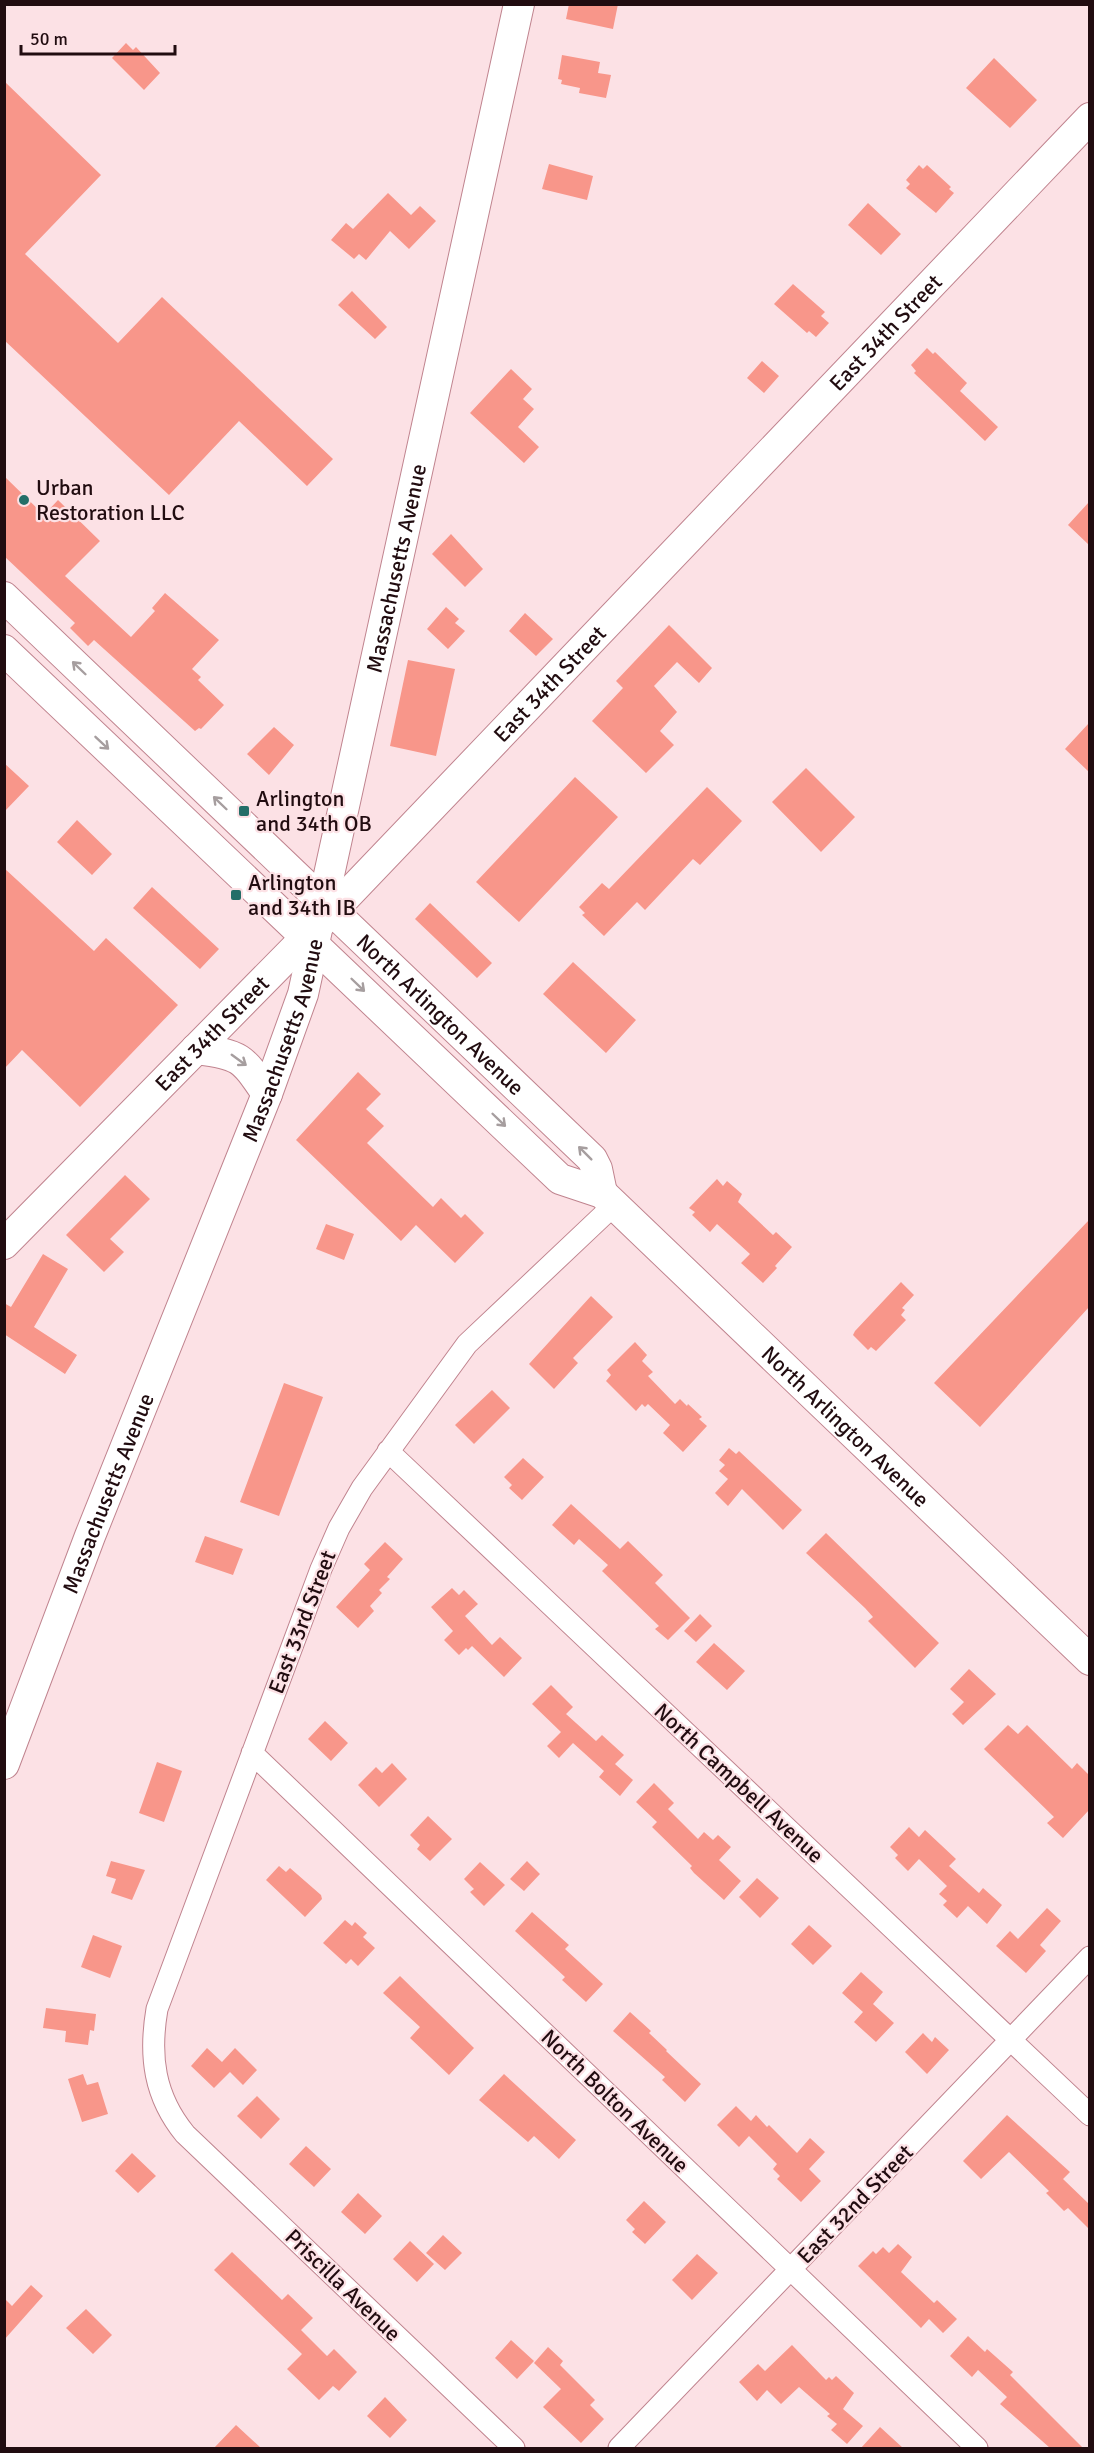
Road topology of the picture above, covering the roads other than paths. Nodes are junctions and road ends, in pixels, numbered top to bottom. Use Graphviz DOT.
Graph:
graph roads {
  1 [pos="519,4"];
  2 [pos="1089,118"];
  3 [pos="4,597"];
  4 [pos="4,650"];
  5 [pos="319,923"];
  6 [pos="196,1049"];
  7 [pos="267,1094"];
  8 [pos="608,1199"];
  9 [pos="4,1244"];
  10 [pos="388,1451"];
  11 [pos="1089,1660"];
  12 [pos="252,1753"];
  13 [pos="4,1764"];
  14 [pos="1089,1957"];
  15 [pos="1011,2040"];
  16 [pos="1089,2115"];
  17 [pos="173,2120"];
  18 [pos="792,2270"];
  19 [pos="514,2448"];
  20 [pos="619,2448"];
  21 [pos="977,2448"];
  1 -- 5 [label="main road, Massachusetts Avenue"];
  2 -- 5 [label="main road, East 34th Street"];
  5 -- 3 [label="main road, North Arlington Avenue, one-way"];
  4 -- 5 [label="main road, North Arlington Avenue, one-way"];
  5 -- 6 [label="main road, East 34th Street"];
  5 -- 7 [label="main road, Massachusetts Avenue"];
  5 -- 8 [label="main road, North Arlington Avenue"];
  6 -- 7 [label="main road, one-way"];
  6 -- 9 [label="main road, East 34th Street"];
  7 -- 13 [label="main road, Massachusetts Avenue"];
  8 -- 10 [label="street, East 33rd Street"];
  8 -- 11 [label="main road, North Arlington Avenue"];
  10 -- 12 [label="street, East 33rd Street"];
  10 -- 15 [label="street, North Campbell Avenue"];
  12 -- 17 [label="street, East 33rd Street"];
  12 -- 18 [label="street, North Bolton Avenue"];
  14 -- 15 [label="street, East 32nd Street"];
  15 -- 16 [label="street, North Campbell Avenue"];
  15 -- 18 [label="street, East 32nd Street"];
  17 -- 19 [label="street, Priscilla Avenue"];
  18 -- 20 [label="street, East 32nd Street"];
  18 -- 21 [label="street, North Bolton Avenue"];
}
